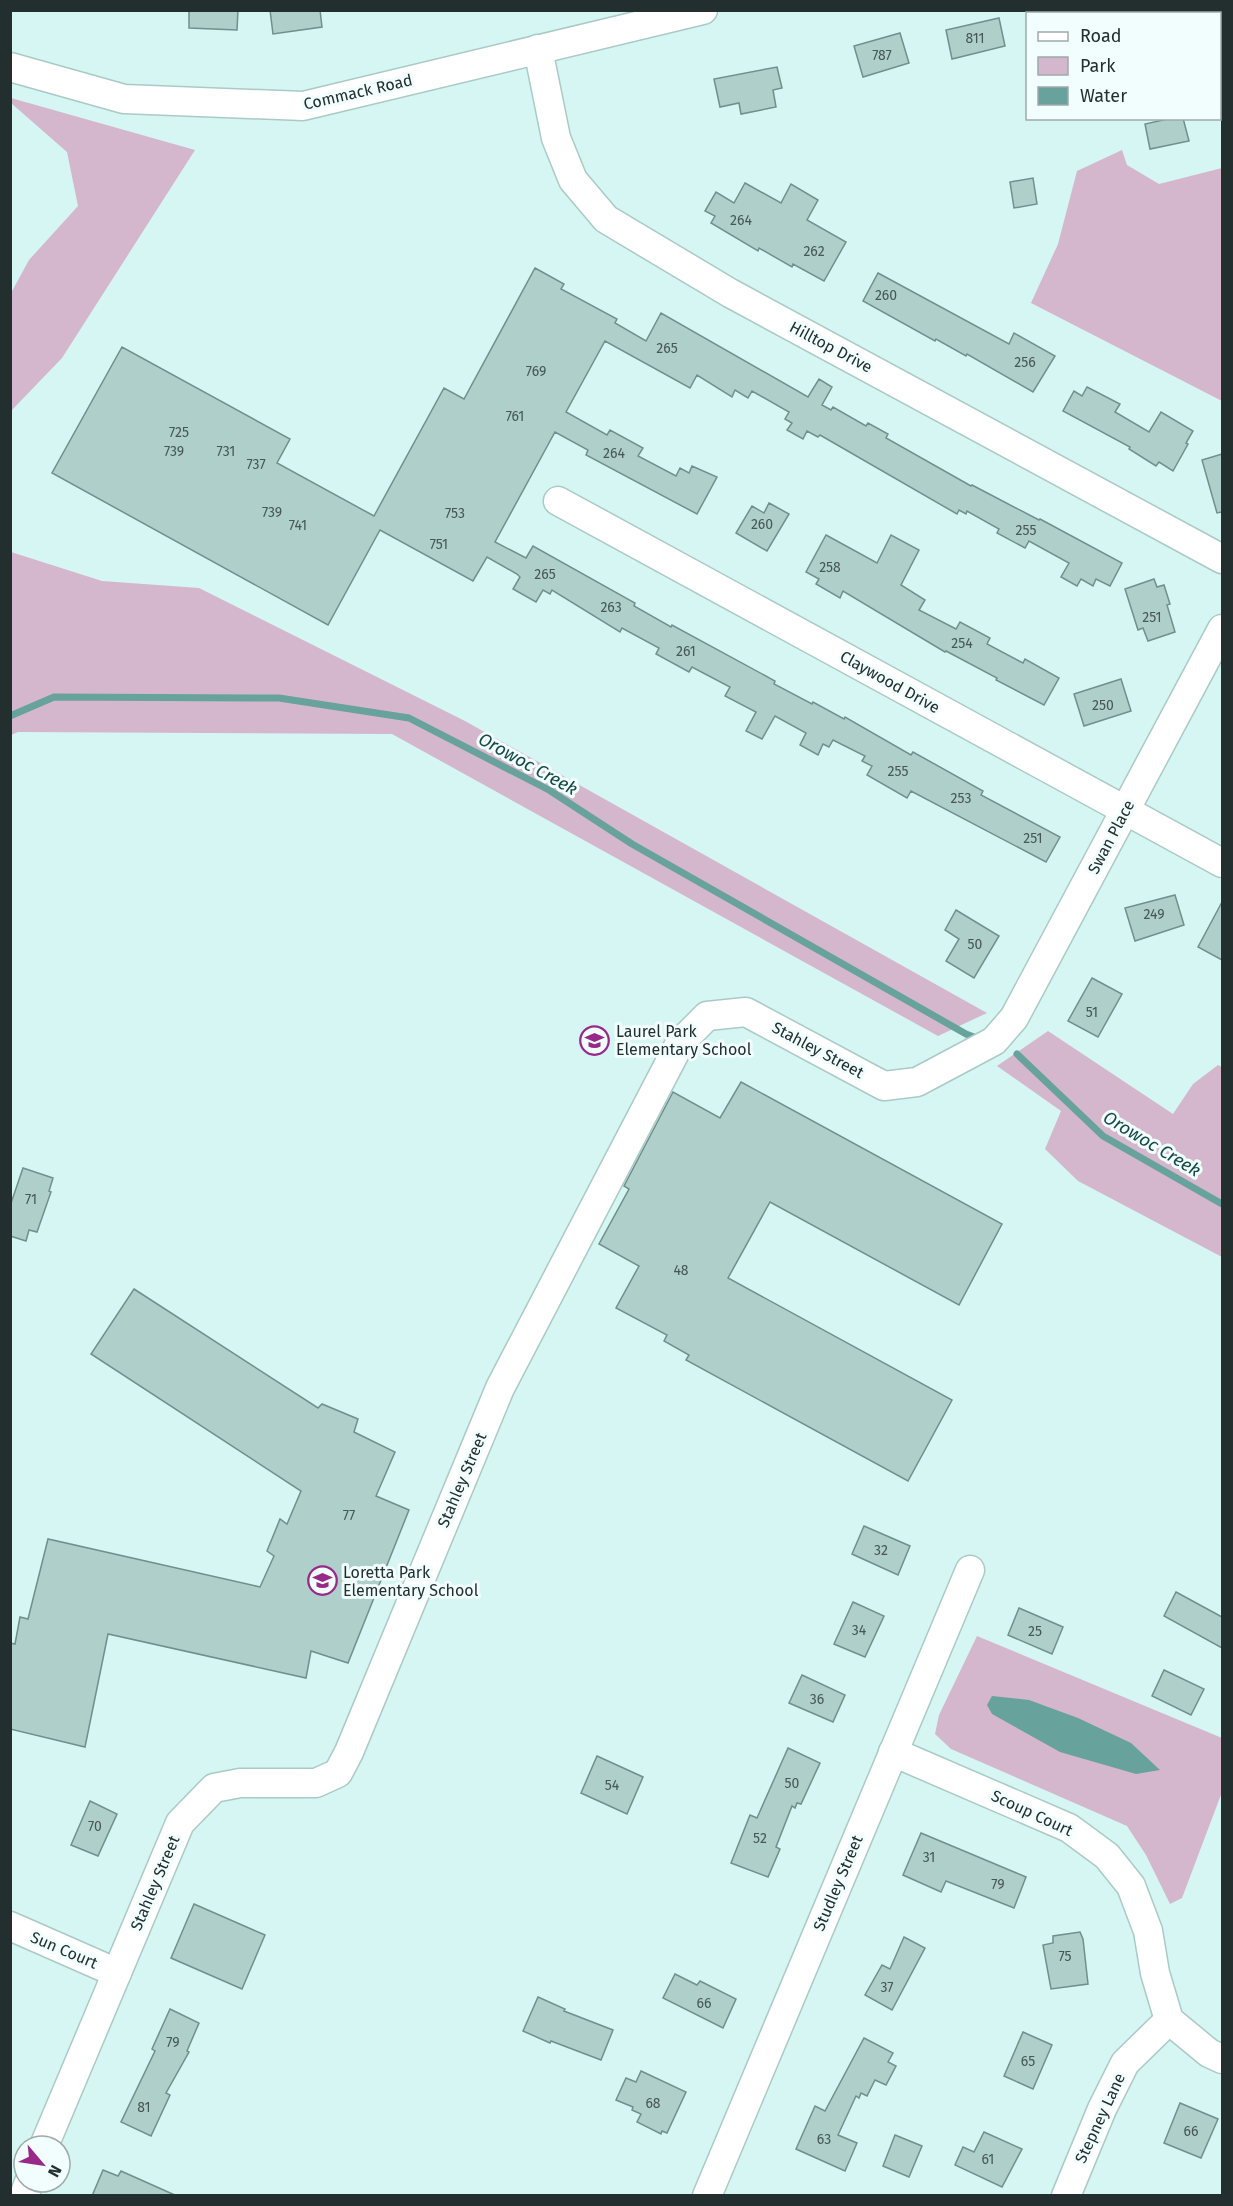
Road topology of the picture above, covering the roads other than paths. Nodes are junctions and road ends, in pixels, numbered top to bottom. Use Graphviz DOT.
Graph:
graph roads {
  1 [pos="703,10"];
  2 [pos="538,49"];
  3 [pos="10,67"];
  4 [pos="558,501"];
  5 [pos="1222,559"];
  6 [pos="1222,629"];
  7 [pos="1125,809"];
  8 [pos="1222,863"];
  9 [pos="994,1041"];
  10 [pos="970,1570"];
  11 [pos="893,1752"];
  12 [pos="10,1926"];
  13 [pos="117,1973"];
  14 [pos="1169,2020"];
  15 [pos="1222,2059"];
  16 [pos="49,2134"];
  17 [pos="707,2196"];
  18 [pos="1066,2196"];
  1 -- 2 [label="street, Commack Road"];
  2 -- 3 [label="street, Commack Road"];
  2 -- 5 [label="street, Hilltop Drive"];
  4 -- 7 [label="street, Claywood Drive"];
  6 -- 7 [label="street, Swan Place"];
  7 -- 8 [label="street, Claywood Drive"];
  7 -- 9 [label="street, Swan Place"];
  9 -- 13 [label="street, Stahley Street"];
  10 -- 11 [label="street, Studley Street"];
  11 -- 14 [label="street, Scoup Court"];
  11 -- 17 [label="street, Studley Street"];
  12 -- 13 [label="street, Sun Court"];
  13 -- 16 [label="street, Stahley Street"];
  14 -- 15 [label="street"];
  14 -- 18 [label="street, Stepney Lane"];
}
